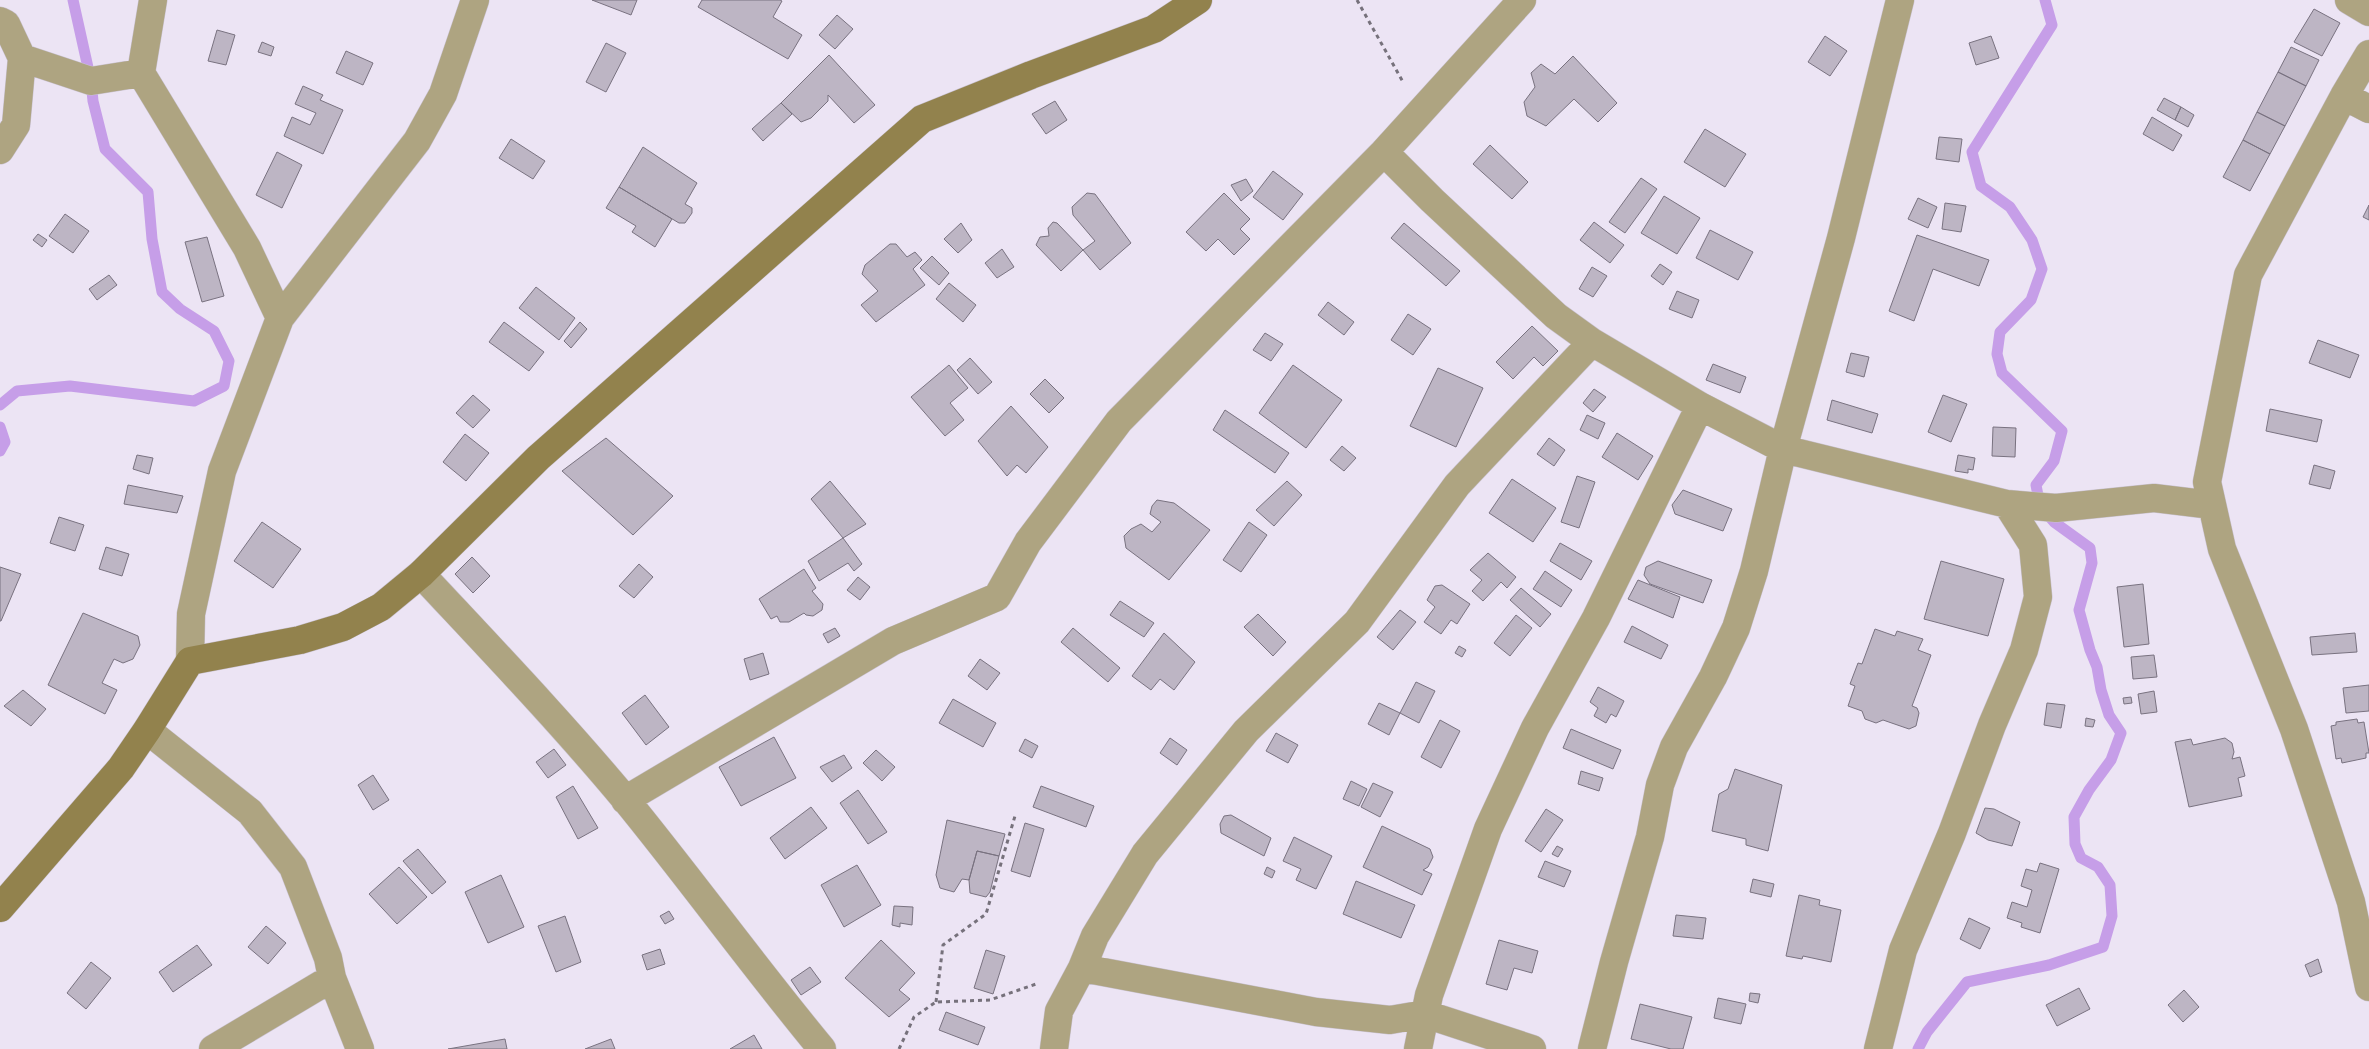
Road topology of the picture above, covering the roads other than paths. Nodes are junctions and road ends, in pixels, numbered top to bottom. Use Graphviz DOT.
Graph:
graph roads {
  1 [pos="153,0"];
  2 [pos="475,0"];
  3 [pos="1198,0"];
  4 [pos="1522,0"];
  5 [pos="1900,0"];
  6 [pos="2349,0"];
  7 [pos="2369,12"];
  8 [pos="0,21"];
  9 [pos="2369,54"];
  10 [pos="22,58"];
  11 [pos="141,73"];
  12 [pos="2344,96"];
  13 [pos="2369,109"];
  14 [pos="0,150"];
  15 [pos="1384,152"];
  16 [pos="280,318"];
  17 [pos="1592,342"];
  18 [pos="1700,406"];
  19 [pos="1783,449"];
  20 [pos="2007,504"];
  21 [pos="2212,504"];
  22 [pos="421,574"];
  23 [pos="190,661"];
  24 [pos="148,730"];
  25 [pos="625,800"];
  26 [pos="0,908"];
  27 [pos="1082,968"];
  28 [pos="332,978"];
  29 [pos="2369,987"];
  30 [pos="1425,1014"];
  31 [pos="213,1049"];
  32 [pos="360,1049"];
  33 [pos="822,1049"];
  34 [pos="1054,1049"];
  35 [pos="1418,1049"];
  36 [pos="1532,1049"];
  37 [pos="1592,1049"];
  38 [pos="1878,1049"];
  1 -- 11 [label="street"];
  2 -- 16 [label="street"];
  3 -- 22 [label="street"];
  4 -- 15 [label="street"];
  5 -- 19 [label="street"];
  6 -- 7 [label="street"];
  8 -- 10 [label="street"];
  9 -- 12 [label="street"];
  10 -- 11 [label="street"];
  10 -- 14 [label="street"];
  11 -- 16 [label="street"];
  12 -- 13 [label="street"];
  12 -- 21 [label="street"];
  15 -- 17 [label="street"];
  15 -- 25 [label="street"];
  16 -- 23 [label="street"];
  17 -- 18 [label="street"];
  17 -- 27 [label="street"];
  18 -- 19 [label="street"];
  18 -- 30 [label="street"];
  19 -- 20 [label="street"];
  19 -- 37 [label="street"];
  20 -- 21 [label="street"];
  20 -- 38 [label="street"];
  21 -- 29 [label="street"];
  22 -- 23 [label="street"];
  22 -- 25 [label="street"];
  23 -- 24 [label="street"];
  24 -- 26 [label="street"];
  24 -- 28 [label="street"];
  25 -- 33 [label="street"];
  27 -- 30 [label="street"];
  27 -- 34 [label="street"];
  28 -- 31 [label="street"];
  28 -- 32 [label="street"];
  30 -- 35 [label="street"];
  30 -- 36 [label="street"];
}
